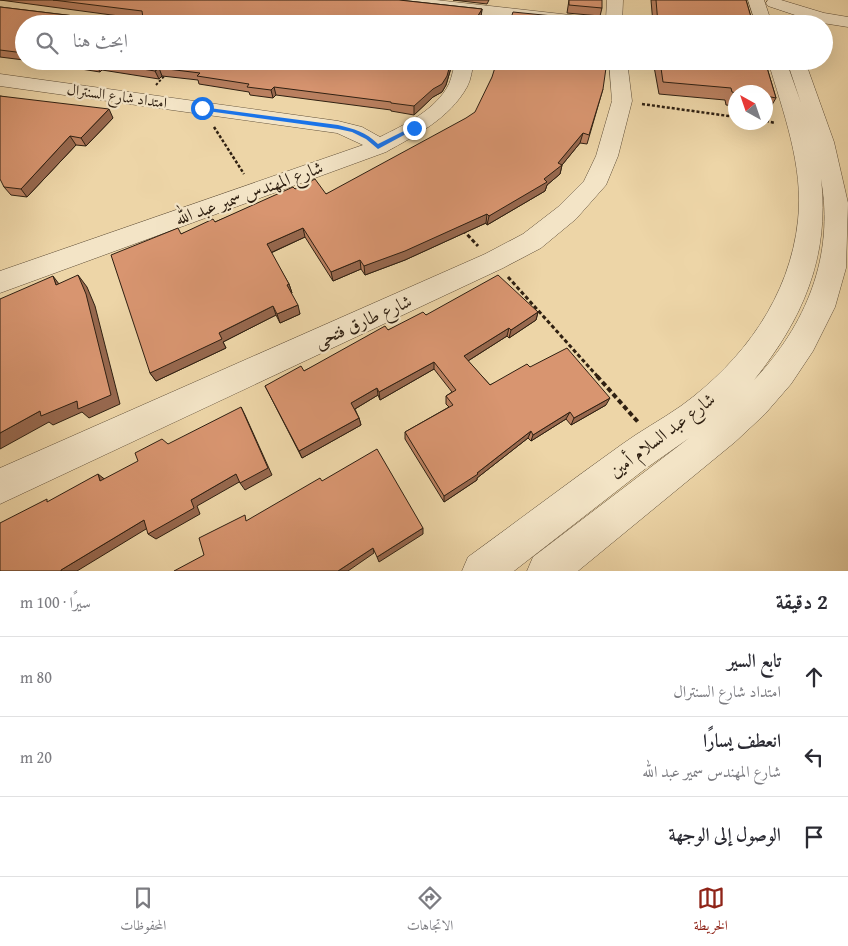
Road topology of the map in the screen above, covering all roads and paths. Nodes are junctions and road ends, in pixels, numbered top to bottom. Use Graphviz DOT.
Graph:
graph roads {
  1 [pos="393,0"];
  2 [pos="615,0"];
  3 [pos="756,0"];
  4 [pos="774,1"];
  5 [pos="471,15"];
  6 [pos="614,15"];
  7 [pos="761,15"];
  8 [pos="779,15"];
  9 [pos="814,15"];
  10 [pos="833,20"];
  11 [pos="848,22"];
  12 [pos="171,70"];
  13 [pos="459,70"];
  14 [pos="619,70"];
  15 [pos="779,70"];
  16 [pos="799,70"];
  17 [pos="0,80"];
  18 [pos="142,100"];
  19 [pos="622,101"];
  20 [pos="202,108"];
  21 [pos="728,116"];
  22 [pos="378,147"];
  23 [pos="255,192"];
  24 [pos="462,229"];
  25 [pos="494,261"];
  26 [pos="0,282"];
  27 [pos="655,441"];
  28 [pos="0,486"];
  29 [pos="482,571"];
  30 [pos="547,571"];
  1 -- 5 [label="street"];
  2 -- 6 [label="street"];
  3 -- 7 [label="street"];
  4 -- 8 [label="street"];
  4 -- 9 [label="street"];
  10 -- 11 [label="street"];
  12 -- 18 [label="path"];
  13 -- 22 [label="street, شارع المهندس سمير عبد الله"];
  14 -- 19 [label="street, شارع طارق فتحى"];
  15 -- 27 [label="street, شارع عبد السلام أمين"];
  16 -- 30 [label="street, شارع عبد السلام أمين"];
  17 -- 18 [label="street, امتداد شارع السنترال"];
  18 -- 20 [label="street, امتداد شارع السنترال"];
  19 -- 21 [label="path"];
  19 -- 25 [label="street, شارع طارق فتحى"];
  20 -- 22 [label="street, امتداد شارع السنترال"];
  20 -- 23 [label="path"];
  22 -- 23 [label="street, شارع المهندس سمير عبد الله"];
  23 -- 26 [label="street, شارع المهندس سمير عبد الله"];
  24 -- 25 [label="path"];
  25 -- 27 [label="path"];
  25 -- 28 [label="street, شارع طارق فتحى"];
  27 -- 29 [label="street, شارع عبد السلام أمين"];
}
